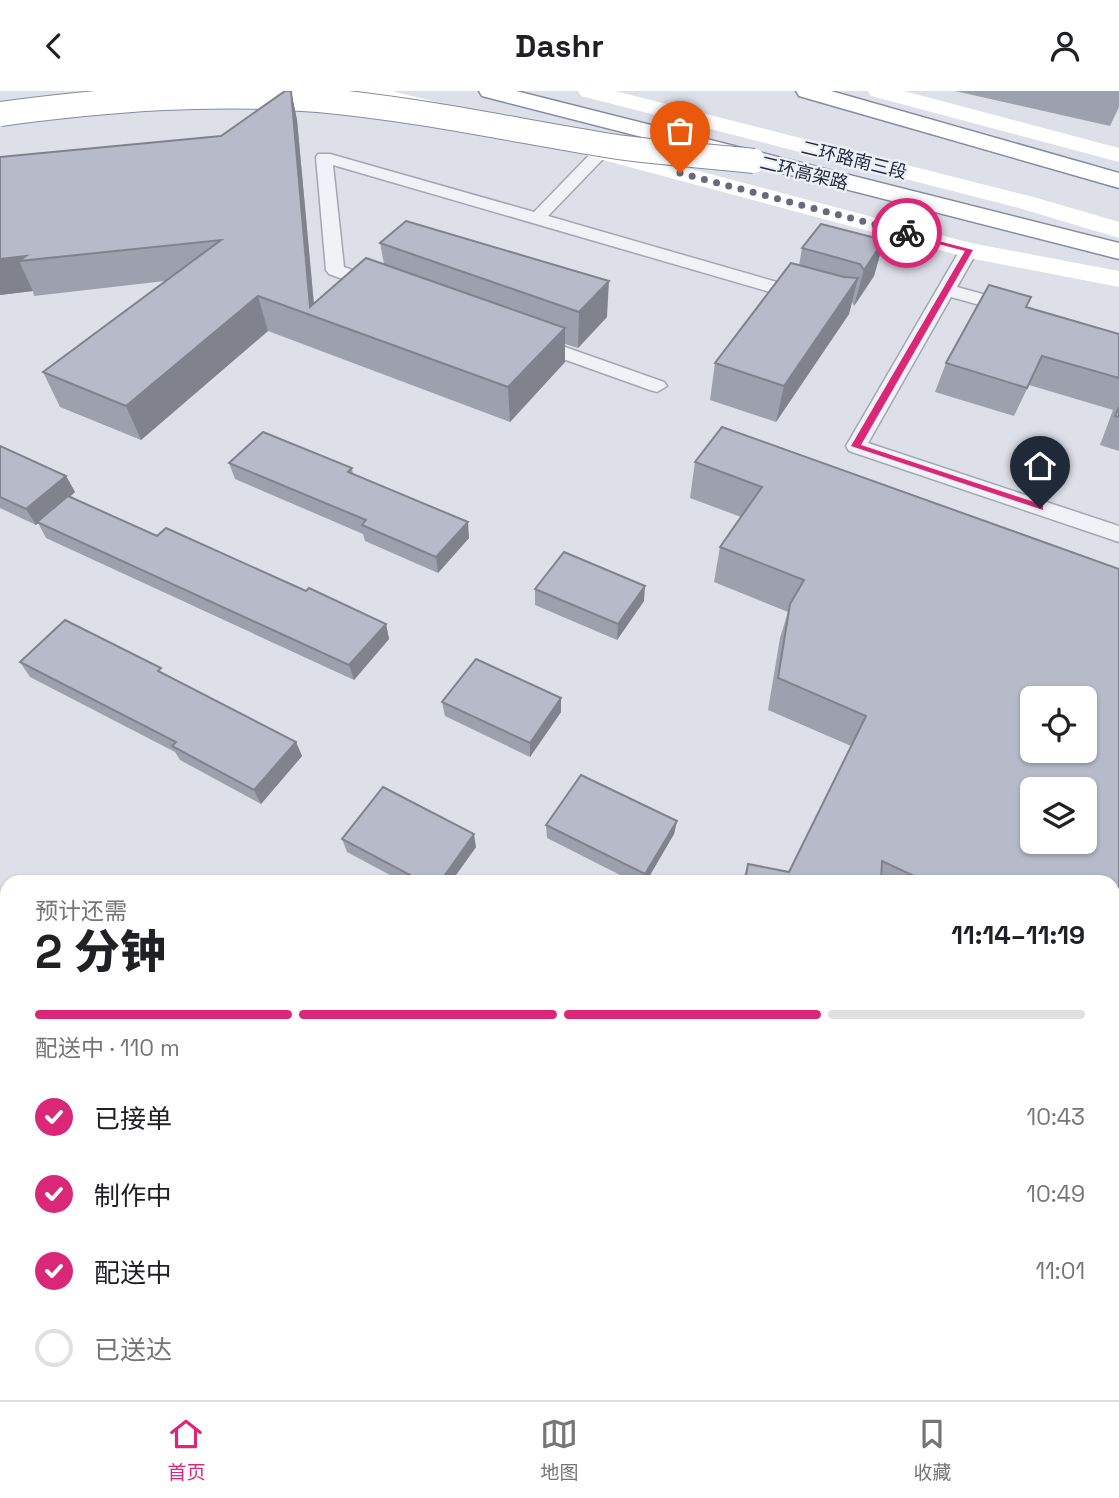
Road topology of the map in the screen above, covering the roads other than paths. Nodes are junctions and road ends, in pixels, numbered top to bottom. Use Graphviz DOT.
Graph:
graph roads {
  1 [pos="366,91"];
  2 [pos="490,91"];
  3 [pos="589,91"];
  4 [pos="670,91"];
  5 [pos="807,91"];
  6 [pos="879,91"];
  7 [pos="0,114"];
  8 [pos="785,132"];
  9 [pos="600,153"];
  10 [pos="1119,155"];
  11 [pos="754,160"];
  12 [pos="1119,181"];
  13 [pos="1119,202"];
  14 [pos="537,218"];
  15 [pos="1119,230"];
  16 [pos="969,250"];
  17 [pos="1119,251"];
  18 [pos="1119,279"];
  19 [pos="947,290"];
  20 [pos="400,294"];
  21 [pos="830,303"];
  22 [pos="1039,316"];
  23 [pos="515,335"];
  24 [pos="657,386"];
  25 [pos="1119,534"];
  1 -- 9 [label="main road"];
  2 -- 11 [label="main road, 二环高架路, bridge"];
  3 -- 8 [label="main road, 二环路南三段"];
  4 -- 8 [label="main road, 二环路南三段"];
  5 -- 12 [label="main road"];
  6 -- 10 [label="main road"];
  7 -- 11 [label="main road, bridge"];
  8 -- 13 [label="main road, 二环路南三段"];
  8 -- 15 [label="main road, 二环路南三段"];
  9 -- 14 [label="lane"];
  9 -- 16 [label="main road"];
  11 -- 17 [label="main road, 二环高架路"];
  14 -- 20 [label="lane"];
  14 -- 21 [label="lane"];
  16 -- 18 [label="main road"];
  16 -- 19 [label="lane"];
  19 -- 22 [label="lane"];
  19 -- 25 [label="lane"];
  23 -- 24 [label="lane"];
}
